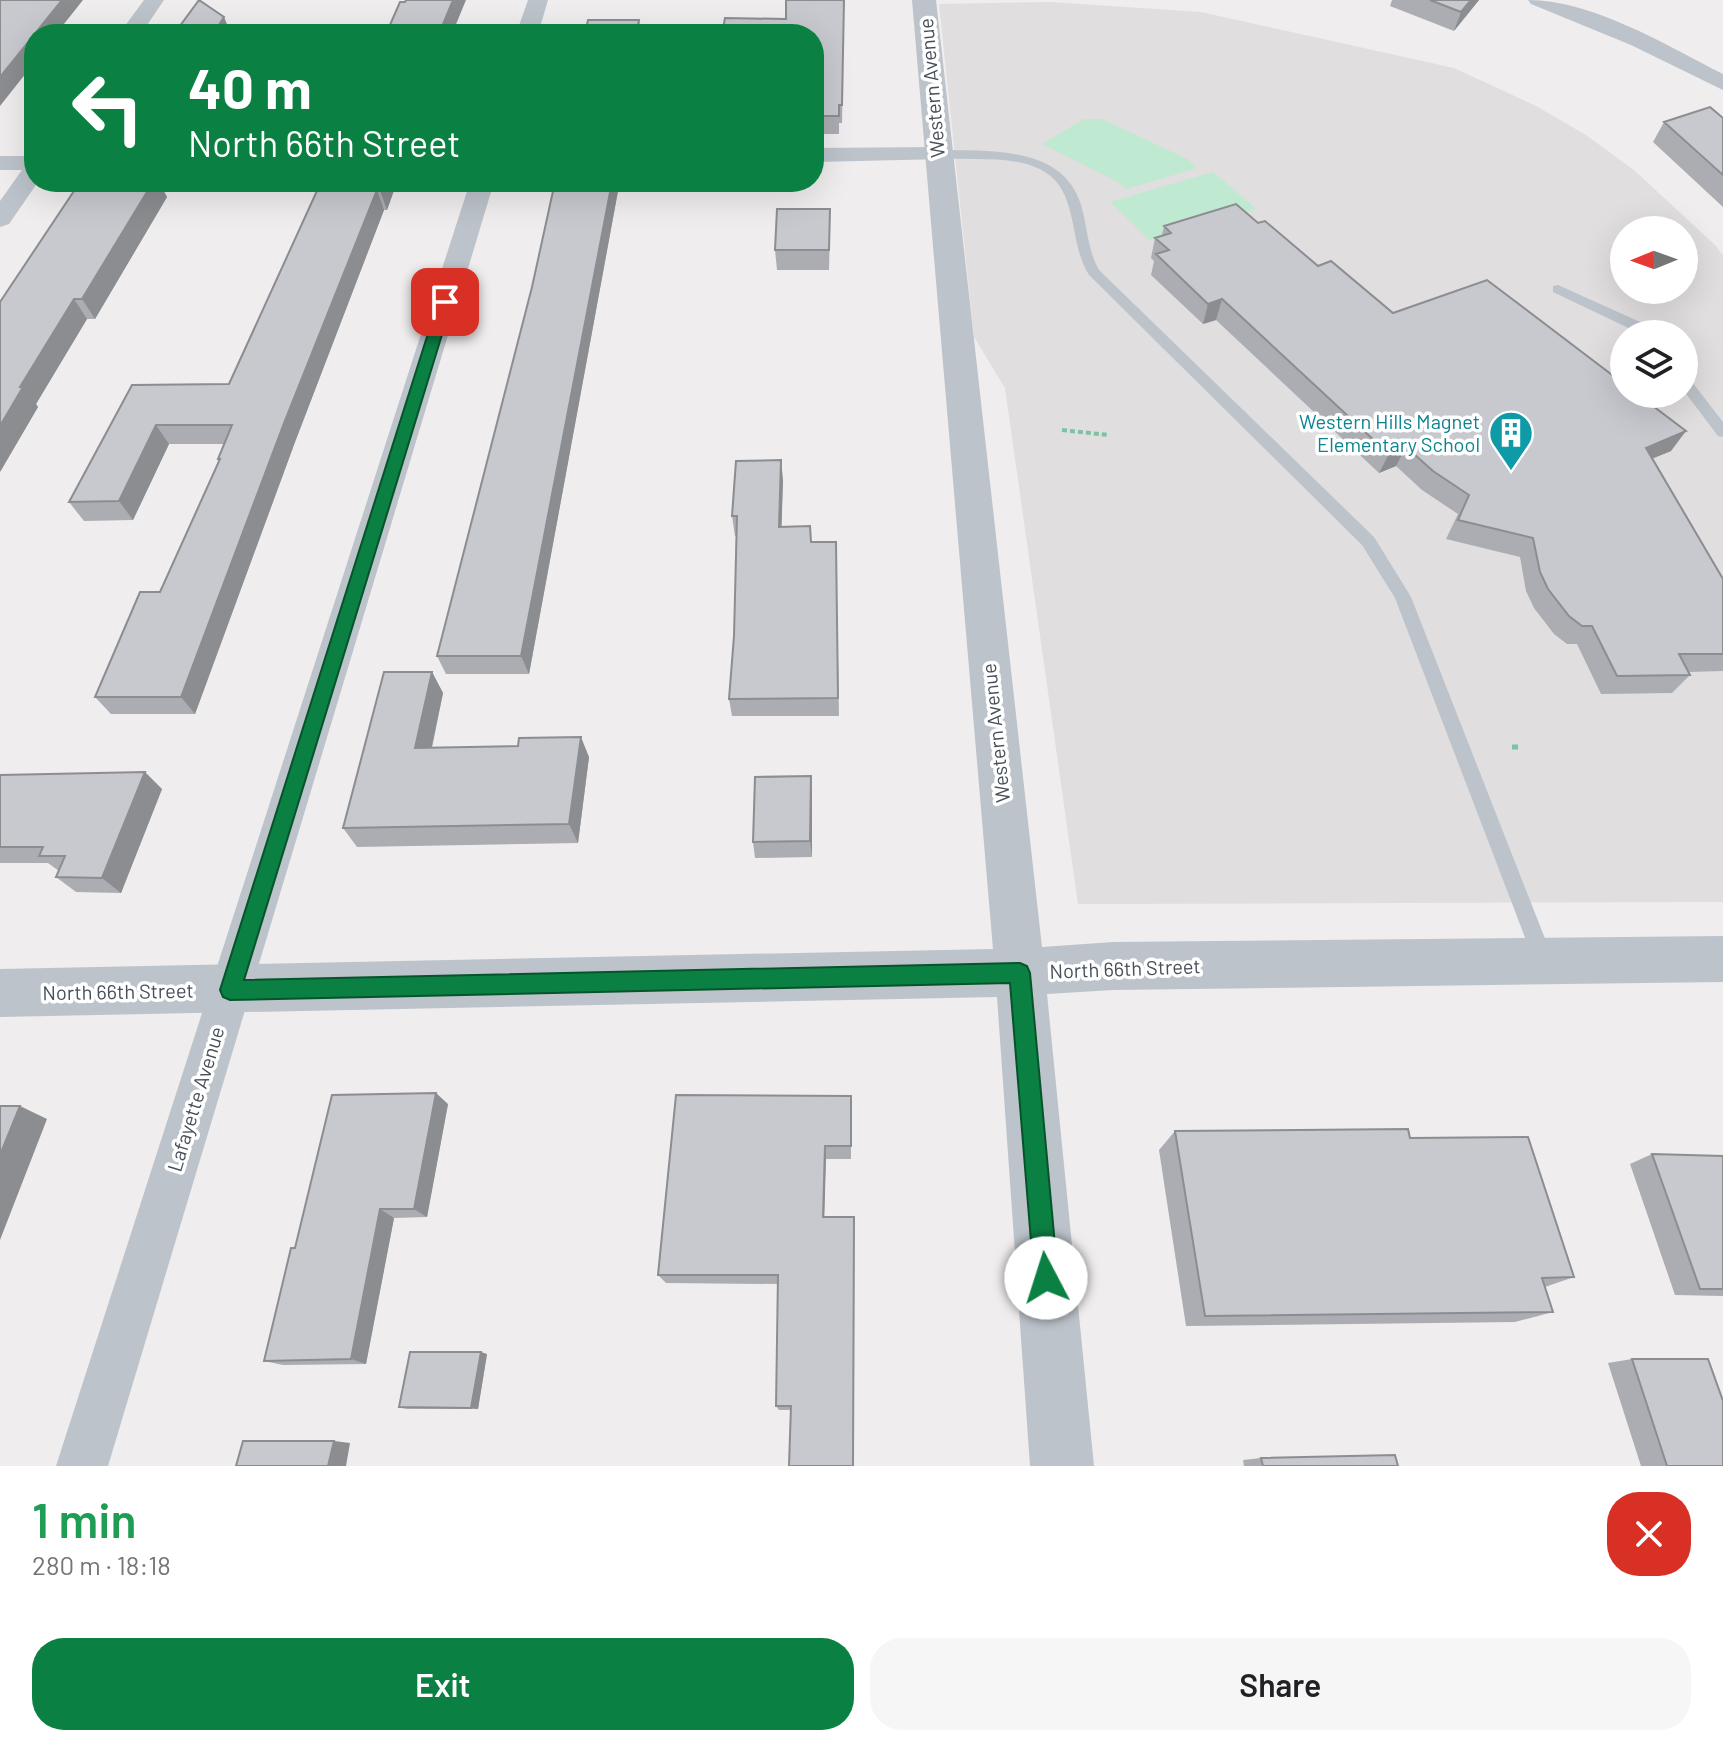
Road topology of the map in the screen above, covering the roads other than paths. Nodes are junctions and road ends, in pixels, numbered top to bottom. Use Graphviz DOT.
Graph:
graph roads {
  1 [pos="154,0"];
  2 [pos="538,0"];
  3 [pos="924,0"];
  4 [pos="1538,0"];
  5 [pos="137,24"];
  6 [pos="530,24"];
  7 [pos="1723,83"];
  8 [pos="938,154"];
  9 [pos="824,155"];
  10 [pos="0,163"];
  11 [pos="24,163"];
  12 [pos="24,185"];
  13 [pos="479,192"];
  14 [pos="0,219"];
  15 [pos="1558,289"];
  16 [pos="1625,320"];
  17 [pos="1698,399"];
  18 [pos="1723,432"];
  19 [pos="1723,959"];
  20 [pos="1544,962"];
  21 [pos="1020,973"];
  22 [pos="230,990"];
  23 [pos="0,993"];
  24 [pos="82,1466"];
  25 [pos="1062,1466"];
  1 -- 5 [label="street"];
  2 -- 6 [label="street"];
  3 -- 8 [label="street, Western Avenue"];
  4 -- 7 [label="street"];
  8 -- 9 [label="street"];
  8 -- 20 [label="lane"];
  8 -- 21 [label="street, Western Avenue"];
  10 -- 11 [label="street"];
  12 -- 14 [label="street"];
  13 -- 22 [label="street, Lafayette Avenue"];
  15 -- 16 [label="lane"];
  17 -- 18 [label="lane"];
  19 -- 20 [label="street, North 66th Street"];
  20 -- 21 [label="street, North 66th Street"];
  21 -- 22 [label="street, North 66th Street"];
  21 -- 25 [label="street, Western Avenue"];
  22 -- 23 [label="street, North 66th Street"];
  22 -- 24 [label="street, Lafayette Avenue"];
}
